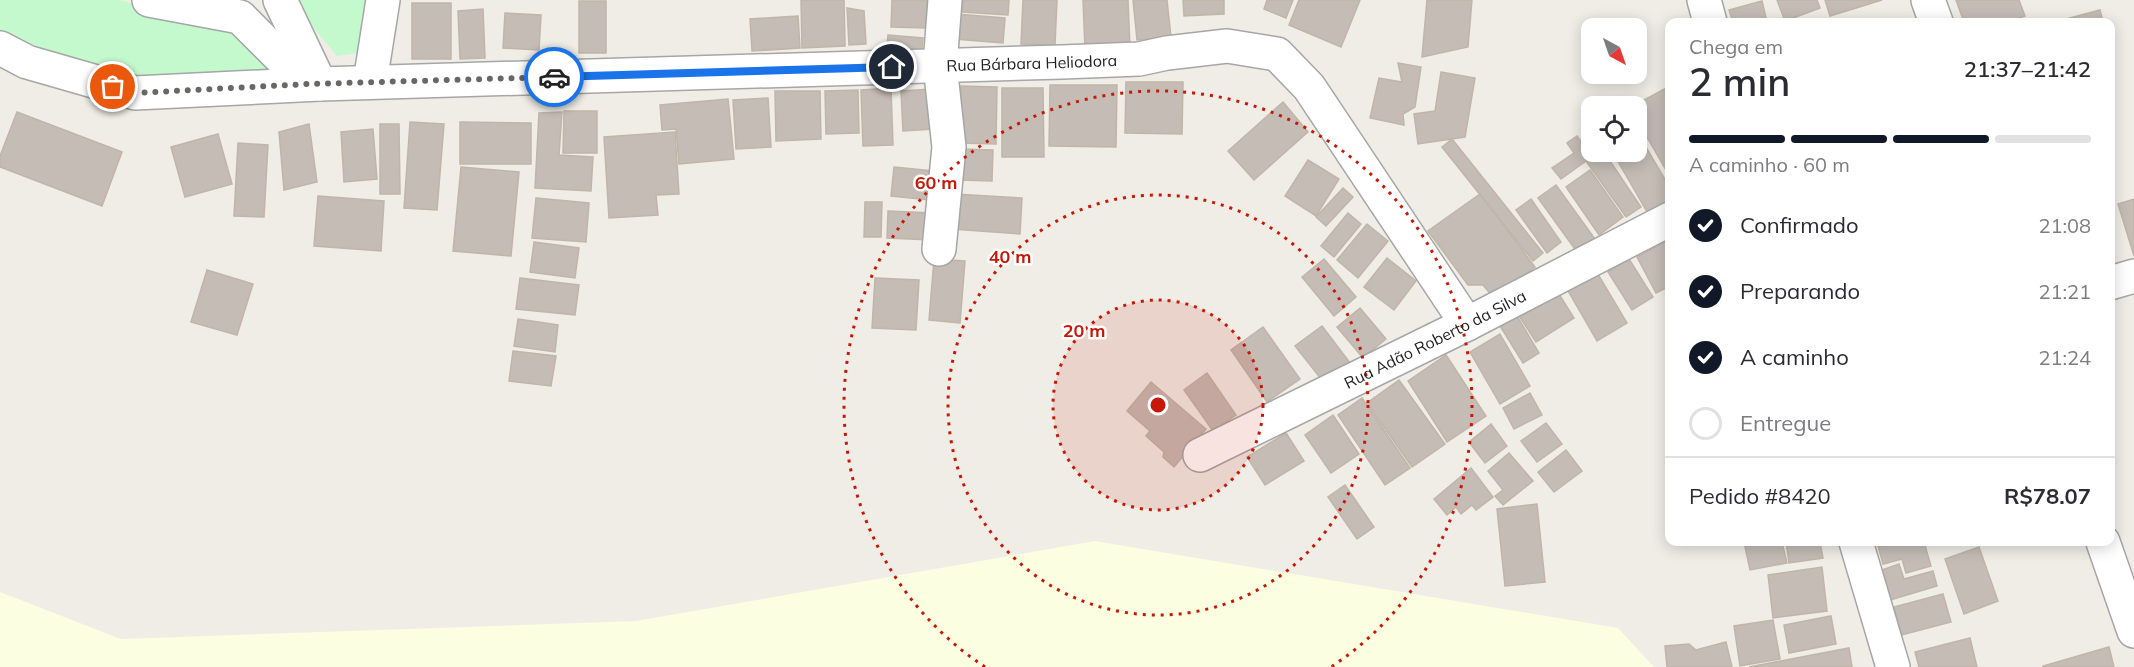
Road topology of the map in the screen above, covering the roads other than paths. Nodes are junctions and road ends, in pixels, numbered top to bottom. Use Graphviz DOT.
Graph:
graph roads {
  1 [pos="149,0"];
  2 [pos="280,0"];
  3 [pos="383,0"];
  4 [pos="945,0"];
  5 [pos="1704,0"];
  6 [pos="1928,0"];
  7 [pos="252,9"];
  8 [pos="1709,18"];
  9 [pos="1935,18"];
  10 [pos="0,48"];
  11 [pos="940,65"];
  12 [pos="370,82"];
  13 [pos="314,84"];
  14 [pos="1665,222"];
  15 [pos="939,249"];
  16 [pos="2134,276"];
  17 [pos="2115,282"];
  18 [pos="1467,324"];
  19 [pos="1200,454"];
  20 [pos="1857,546"];
  21 [pos="2104,546"];
  22 [pos="2134,631"];
  23 [pos="1893,667"];
  1 -- 7 [label="street"];
  2 -- 13 [label="street"];
  3 -- 12 [label="street"];
  4 -- 11 [label="street"];
  5 -- 8 [label="street"];
  6 -- 9 [label="street"];
  7 -- 13 [label="street"];
  10 -- 13 [label="street, Rua Bárbara Heliodora"];
  11 -- 12 [label="street, Rua Bárbara Heliodora"];
  11 -- 15 [label="street"];
  11 -- 18 [label="street, Rua Bárbara Heliodora"];
  12 -- 13 [label="street, Rua Bárbara Heliodora"];
  14 -- 18 [label="street, Rua Adão Roberto da Silva"];
  16 -- 17 [label="street"];
  18 -- 19 [label="street, Rua Adão Roberto da Silva"];
  20 -- 23 [label="street"];
  21 -- 22 [label="street"];
}
